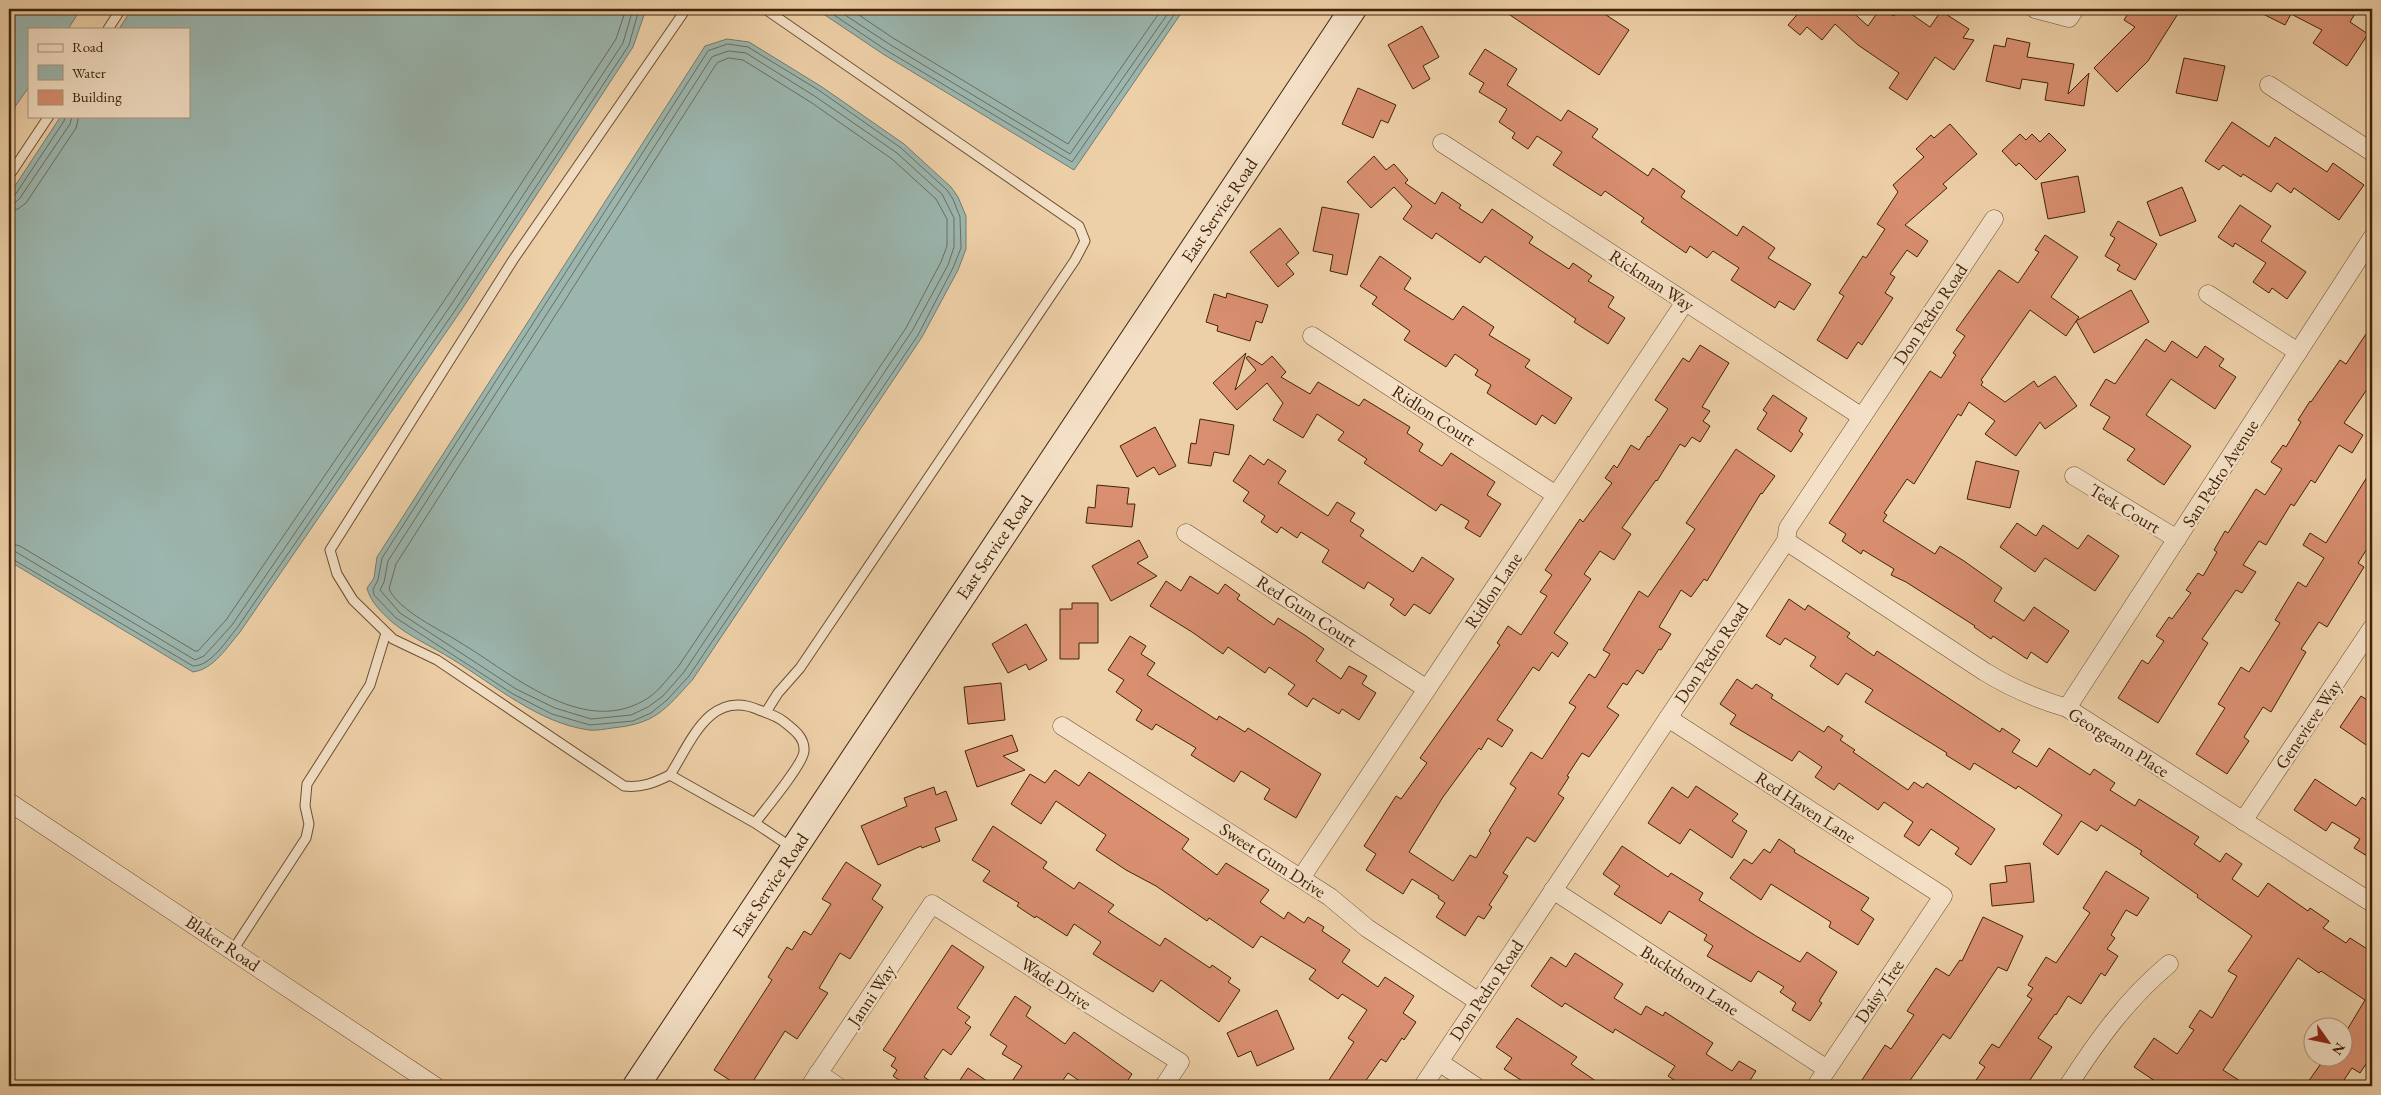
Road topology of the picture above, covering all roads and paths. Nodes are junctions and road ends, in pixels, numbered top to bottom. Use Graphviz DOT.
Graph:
graph roads {
  1 [pos="121,9"];
  2 [pos="686,9"];
  3 [pos="765,9"];
  4 [pos="1353,9"];
  5 [pos="2035,9"];
  6 [pos="2072,13"];
  7 [pos="109,28"];
  8 [pos="2270,85"];
  9 [pos="48,118"];
  10 [pos="1442,143"];
  11 [pos="2372,152"];
  12 [pos="9,176"];
  13 [pos="1994,218"];
  14 [pos="2372,238"];
  15 [pos="2208,294"];
  16 [pos="1685,302"];
  17 [pos="1312,336"];
  18 [pos="2298,352"];
  19 [pos="1862,417"];
  20 [pos="2074,476"];
  21 [pos="1556,495"];
  22 [pos="1186,533"];
  23 [pos="2177,539"];
  24 [pos="1786,541"];
  25 [pos="386,633"];
  26 [pos="2370,636"];
  27 [pos="1427,689"];
  28 [pos="2067,708"];
  29 [pos="766,712"];
  30 [pos="1668,718"];
  31 [pos="1062,726"];
  32 [pos="670,776"];
  33 [pos="9,802"];
  34 [pos="2243,821"];
  35 [pos="755,823"];
  36 [pos="794,849"];
  37 [pos="1300,878"];
  38 [pos="1553,890"];
  39 [pos="1943,896"];
  40 [pos="932,904"];
  41 [pos="2372,904"];
  42 [pos="233,950"];
  43 [pos="2169,964"];
  44 [pos="1479,1002"];
  45 [pos="1439,1062"];
  46 [pos="1827,1069"];
  47 [pos="814,1080"];
  48 [pos="435,1086"];
  49 [pos="636,1086"];
  50 [pos="838,1086"];
  51 [pos="1164,1086"];
  52 [pos="1423,1086"];
  53 [pos="1475,1086"];
  54 [pos="1816,1086"];
  55 [pos="2068,1086"];
  1 -- 7 [label="lane"];
  2 -- 25 [label="lane"];
  3 -- 29 [label="lane"];
  4 -- 36 [label="street, East Service Road"];
  5 -- 6 [label="street"];
  8 -- 11 [label="street"];
  9 -- 12 [label="lane"];
  10 -- 16 [label="street, Rickman Way"];
  13 -- 19 [label="street, Don Pedro Road"];
  14 -- 18 [label="street, San Pedro Avenue"];
  15 -- 18 [label="street"];
  16 -- 19 [label="street, Rickman Way"];
  16 -- 21 [label="street, Ridlon Lane"];
  17 -- 21 [label="street, Ridlon Court"];
  18 -- 23 [label="street, San Pedro Avenue"];
  19 -- 24 [label="street, Don Pedro Road"];
  20 -- 23 [label="street, Teek Court"];
  21 -- 27 [label="street, Ridlon Lane"];
  22 -- 27 [label="street, Red Gum Court"];
  23 -- 28 [label="street, San Pedro Avenue"];
  24 -- 28 [label="street, Georgeann Place"];
  24 -- 30 [label="street, Don Pedro Road"];
  25 -- 32 [label="lane"];
  25 -- 42 [label="lane"];
  26 -- 34 [label="street, Genevieve Way"];
  27 -- 37 [label="street, Ridlon Lane"];
  28 -- 34 [label="street, Georgeann Place"];
  29 -- 32 [label="lane"];
  29 -- 35 [label="lane"];
  30 -- 38 [label="street, Don Pedro Road"];
  30 -- 39 [label="street, Red Haven Lane"];
  31 -- 37 [label="street, Sweet Gum Drive"];
  32 -- 35 [label="lane"];
  33 -- 42 [label="street, Blaker Road"];
  34 -- 41 [label="street, Georgeann Place"];
  35 -- 36 [label="lane"];
  36 -- 49 [label="street, East Service Road"];
  37 -- 44 [label="street, Sweet Gum Drive"];
  38 -- 44 [label="street, Don Pedro Road"];
  38 -- 46 [label="street, Buckthorn Lane"];
  39 -- 46 [label="street, Daisy Tree"];
  40 -- 47 [label="street, Janni Way"];
  40 -- 51 [label="street, Wade Drive"];
  42 -- 48 [label="street, Blaker Road"];
  43 -- 55 [label="street"];
  44 -- 45 [label="street, Don Pedro Road"];
  45 -- 52 [label="street, Don Pedro Road"];
  45 -- 53 [label="street"];
  46 -- 54 [label="street, Daisy Tree"];
  47 -- 50 [label="street"];
}
